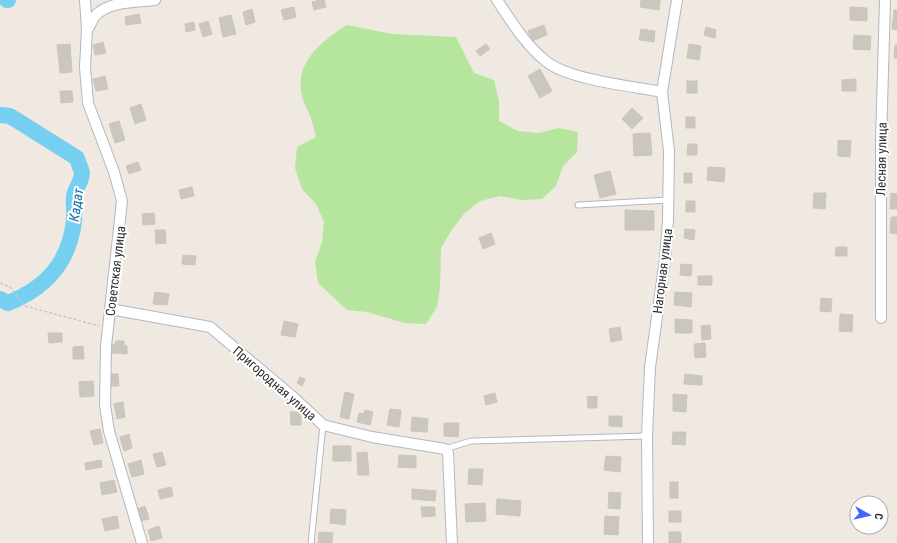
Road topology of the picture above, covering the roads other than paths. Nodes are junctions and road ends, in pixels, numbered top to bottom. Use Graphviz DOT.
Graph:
graph roads {
  1 [pos="84,0"];
  2 [pos="155,0"];
  3 [pos="497,0"];
  4 [pos="677,0"];
  5 [pos="885,0"];
  6 [pos="87,30"];
  7 [pos="662,92"];
  8 [pos="668,200"];
  9 [pos="578,205"];
  10 [pos="110,309"];
  11 [pos="881,318"];
  12 [pos="323,425"];
  13 [pos="647,436"];
  14 [pos="445,449"];
  15 [pos="142,543"];
  16 [pos="312,543"];
  17 [pos="452,543"];
  18 [pos="648,543"];
  1 -- 6 [label="street, Советская улица"];
  2 -- 6 [label="street"];
  3 -- 7 [label="street"];
  4 -- 7 [label="street, Нагорная улица"];
  5 -- 11 [label="street, Лесная улица"];
  6 -- 10 [label="street, Советская улица"];
  7 -- 8 [label="street, Нагорная улица"];
  8 -- 9 [label="lane"];
  8 -- 13 [label="street, Нагорная улица"];
  10 -- 12 [label="street, Пригородная улица"];
  10 -- 15 [label="street, Советская улица"];
  12 -- 14 [label="street, Пригородная улица"];
  12 -- 16 [label="lane"];
  13 -- 14 [label="lane"];
  13 -- 18 [label="street, Нагорная улица"];
  14 -- 17 [label="street"];
}
